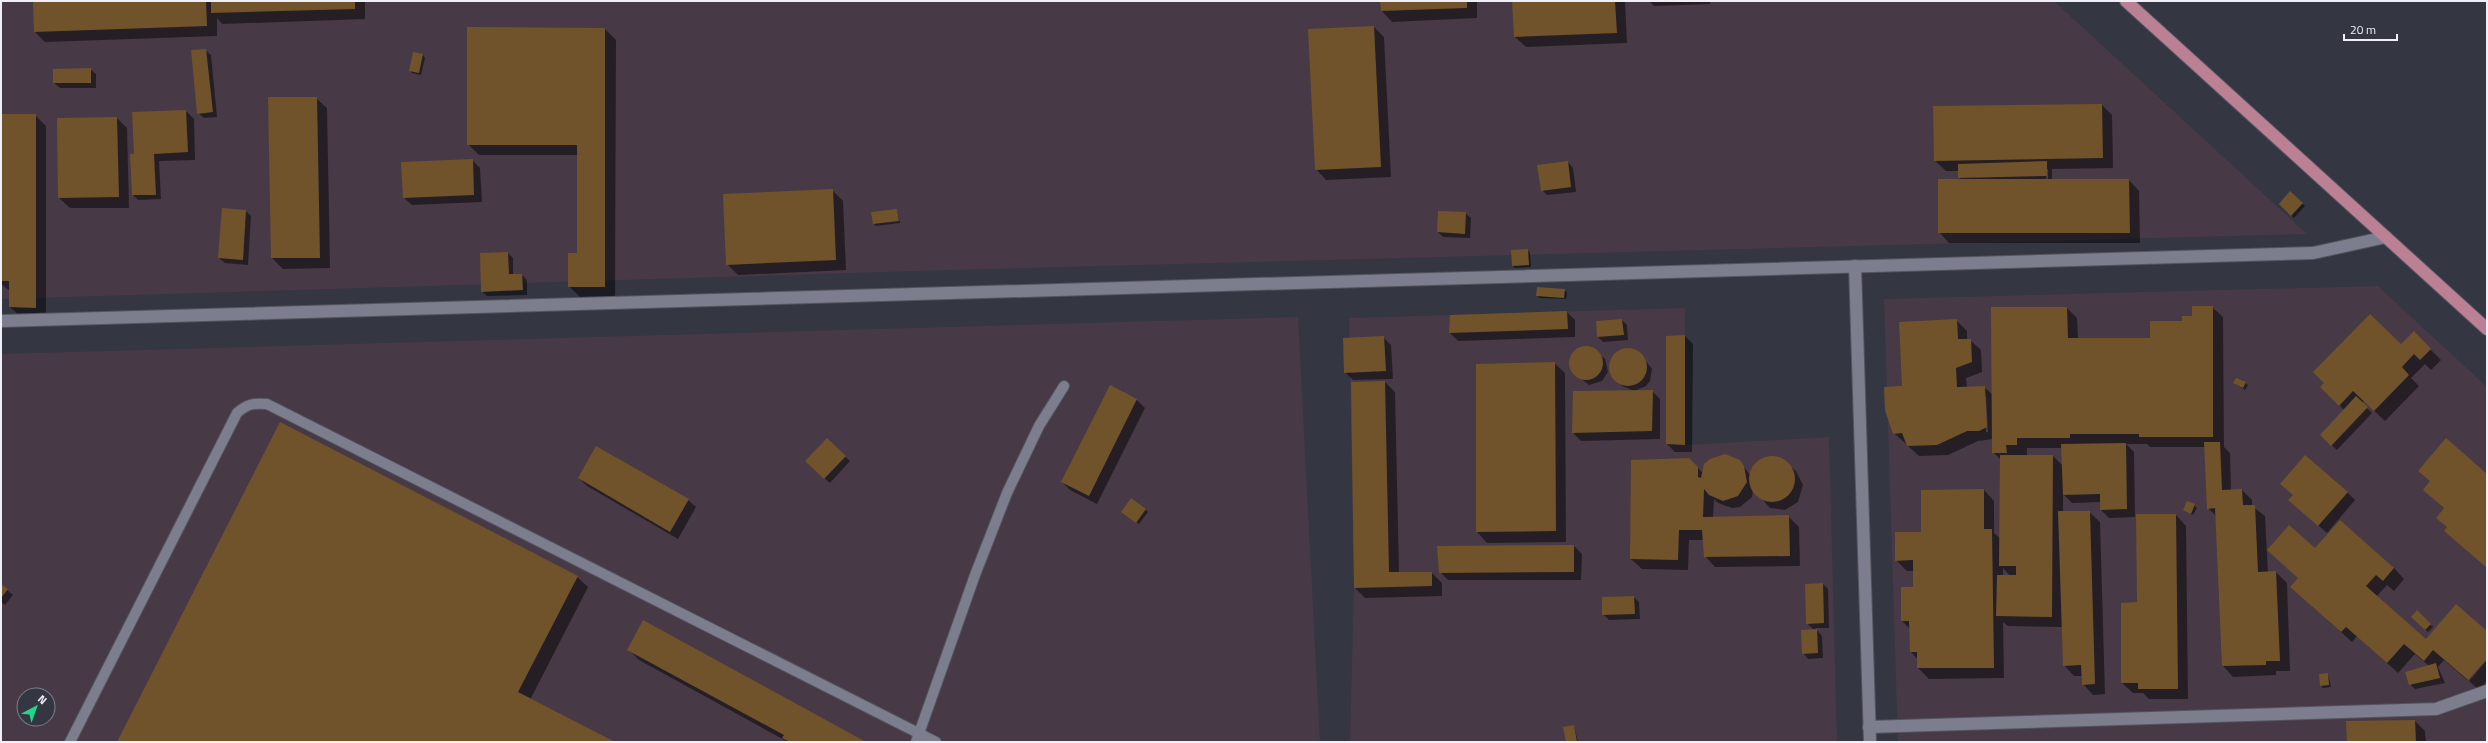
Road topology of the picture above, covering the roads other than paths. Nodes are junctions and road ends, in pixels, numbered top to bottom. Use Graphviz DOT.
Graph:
graph roads {
  1 [pos="2126,1"];
  2 [pos="2386,237"];
  3 [pos="1854,266"];
  4 [pos="1,321"];
  5 [pos="2487,329"];
  6 [pos="1064,386"];
  7 [pos="2487,691"];
  8 [pos="1869,726"];
  9 [pos="918,738"];
  10 [pos="70,742"];
  11 [pos="936,742"];
  12 [pos="1870,742"];
  1 -- 2 [label="main road"];
  2 -- 3 [label="street"];
  2 -- 5 [label="main road"];
  3 -- 4 [label="street"];
  3 -- 8 [label="street"];
  6 -- 9 [label="lane"];
  7 -- 8 [label="street"];
  8 -- 12 [label="street"];
  9 -- 10 [label="lane"];
  9 -- 11 [label="lane"];
}
